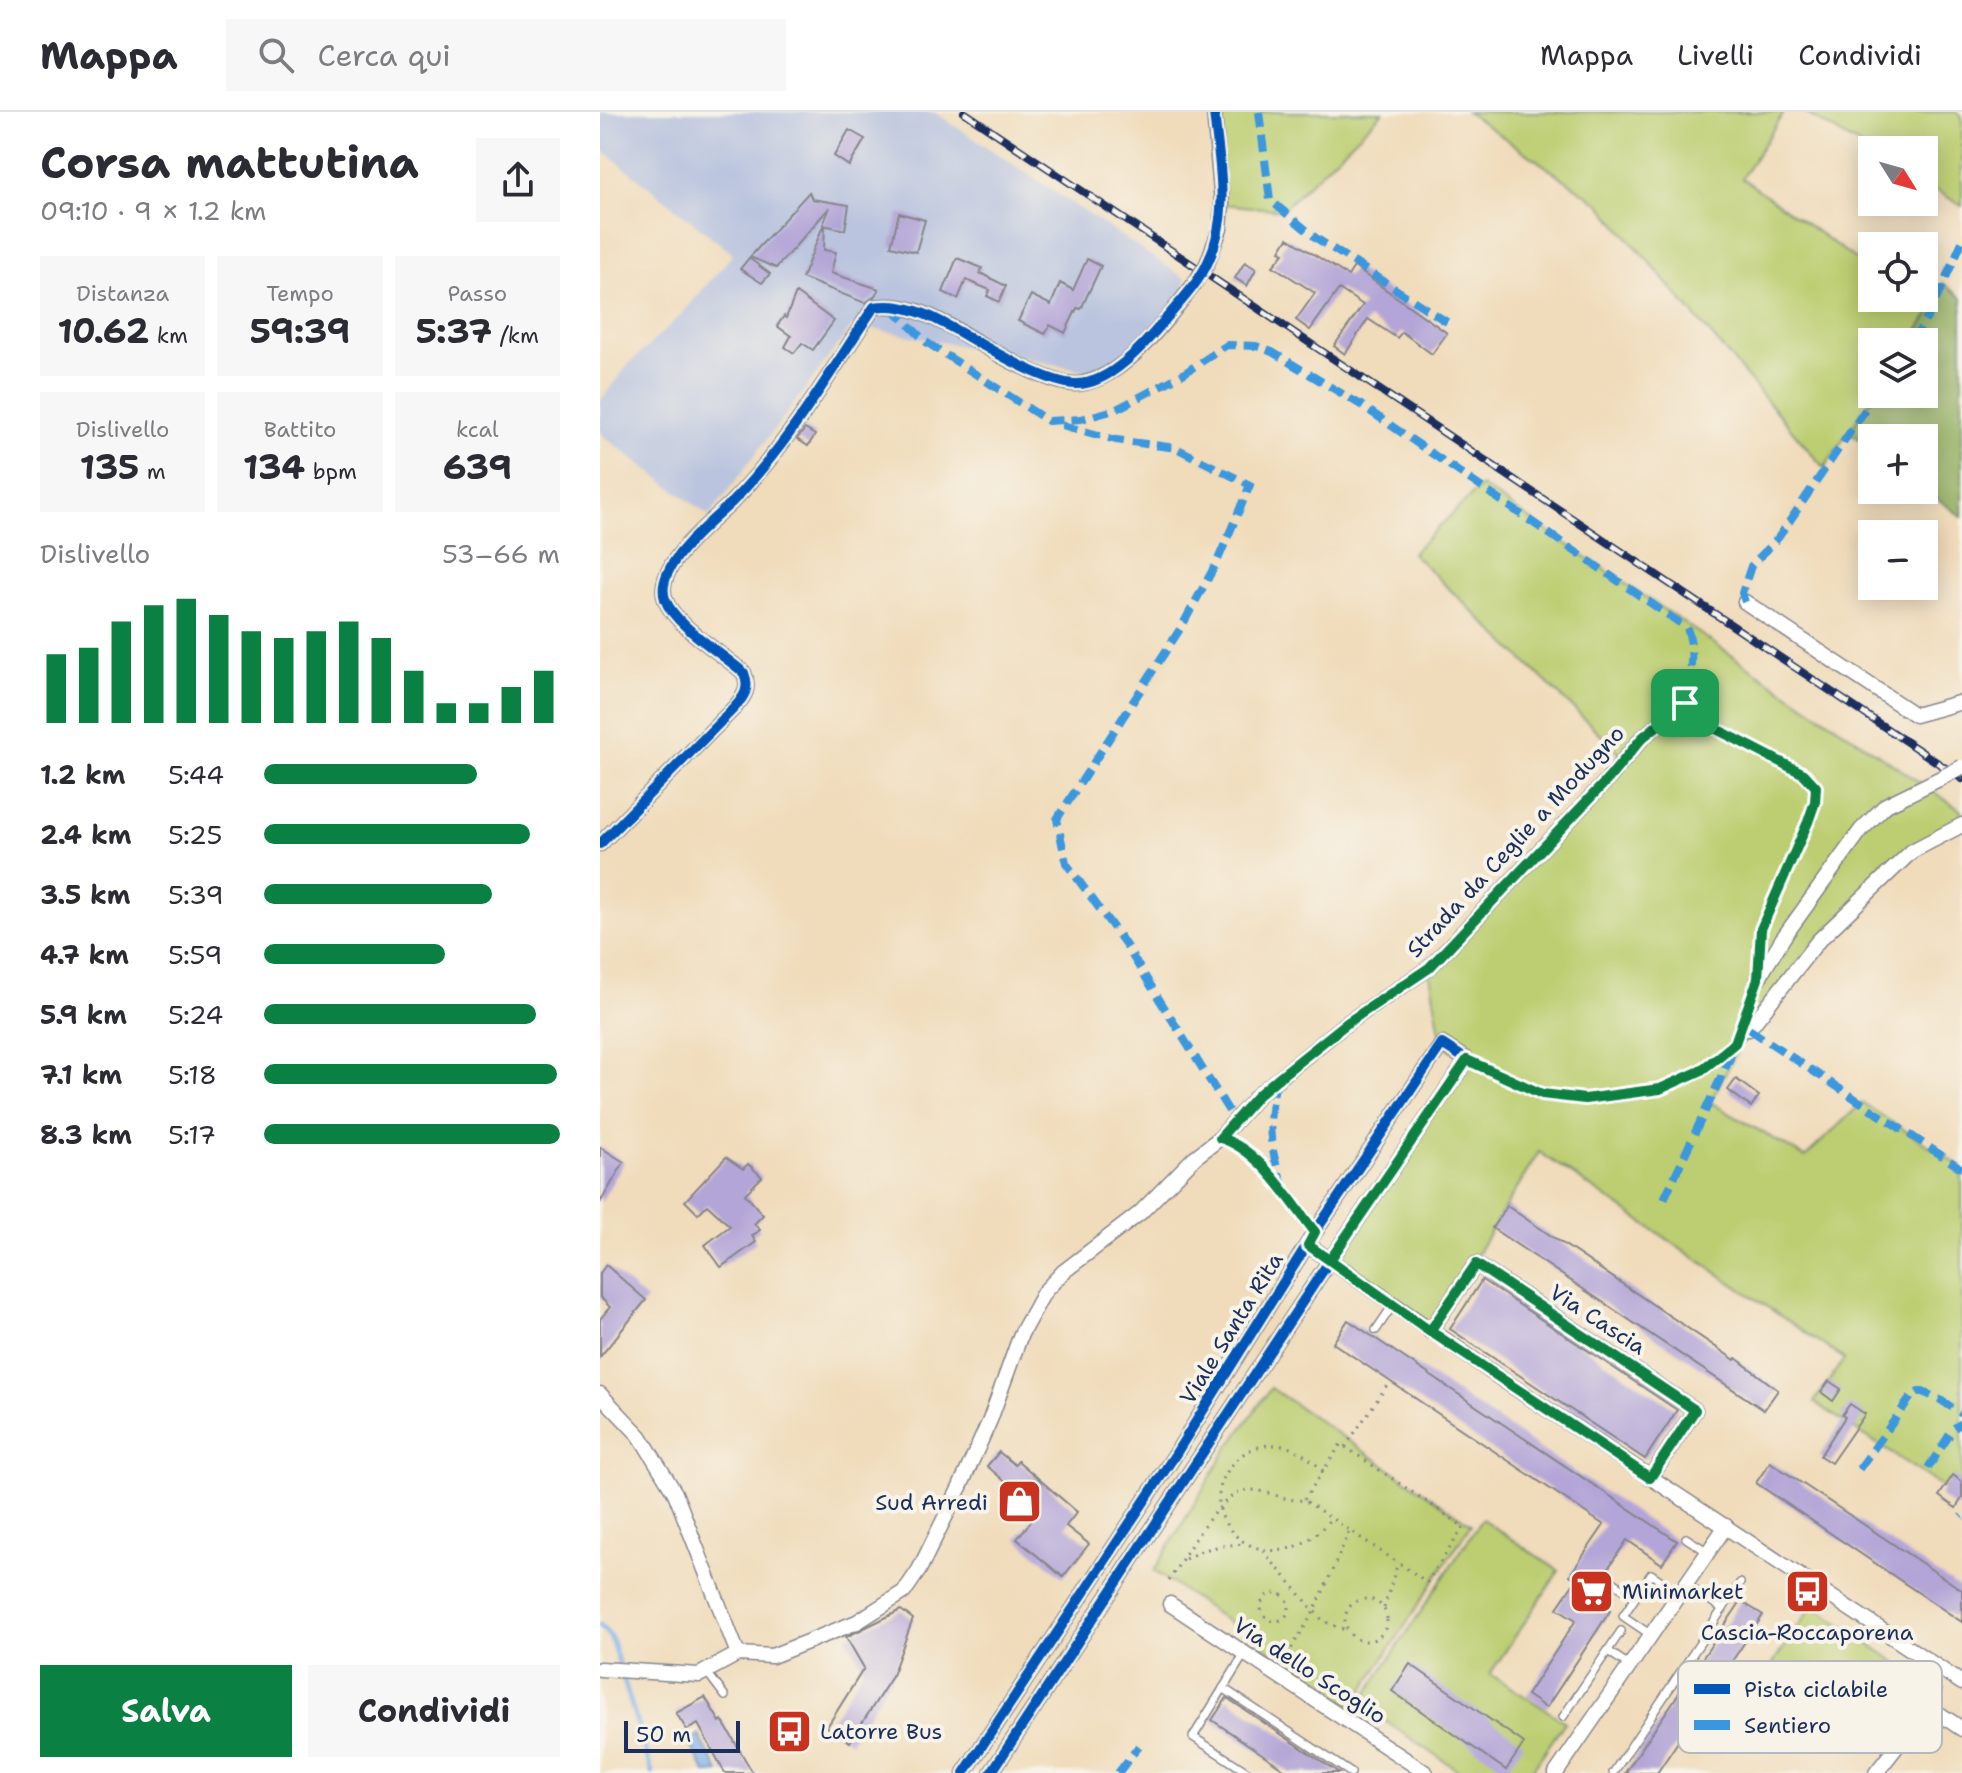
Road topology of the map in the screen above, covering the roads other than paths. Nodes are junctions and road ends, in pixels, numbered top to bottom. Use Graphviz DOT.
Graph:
graph roads {
  1 [pos="1214,112"];
  2 [pos="1745,602"];
  3 [pos="1962,702"];
  4 [pos="1685,703"];
  5 [pos="1962,767"];
  6 [pos="1962,825"];
  7 [pos="600,844"];
  8 [pos="1758,979"];
  9 [pos="1749,1029"];
  10 [pos="1735,1043"];
  11 [pos="1467,1060"];
  12 [pos="1220,1138"];
  13 [pos="1311,1238"];
  14 [pos="1330,1260"];
  15 [pos="1393,1305"];
  16 [pos="1376,1330"];
  17 [pos="1430,1331"];
  18 [pos="600,1394"];
  19 [pos="1177,1453"];
  20 [pos="1195,1465"];
  21 [pos="1650,1478"];
  22 [pos="1726,1526"];
  23 [pos="1686,1538"];
  24 [pos="1708,1552"];
  25 [pos="1611,1580"];
  26 [pos="1740,1583"];
  27 [pos="1682,1589"];
  28 [pos="1635,1598"];
  29 [pos="1170,1604"];
  30 [pos="1723,1609"];
  31 [pos="1621,1631"];
  32 [pos="1651,1635"];
  33 [pos="1608,1651"];
  34 [pos="1245,1653"];
  35 [pos="738,1654"];
  36 [pos="1688,1661"];
  37 [pos="1929,1661"];
  38 [pos="1630,1666"];
  39 [pos="600,1669"];
  40 [pos="1942,1670"];
  41 [pos="706,1671"];
  42 [pos="1678,1676"];
  43 [pos="1962,1683"];
  44 [pos="1223,1688"];
  45 [pos="725,1696"];
  46 [pos="1942,1716"];
  47 [pos="1563,1717"];
  48 [pos="1962,1729"];
  49 [pos="1892,1753"];
  50 [pos="964,1773"];
  51 [pos="991,1773"];
  52 [pos="1249,1773"];
  53 [pos="1351,1773"];
  54 [pos="1426,1773"];
  55 [pos="1556,1773"];
  56 [pos="1613,1773"];
  57 [pos="1876,1773"];
  1 -- 7 [label="street, bridge"];
  2 -- 3 [label="street"];
  4 -- 8 [label="lane, Strada da Ceglie a Modugno"];
  4 -- 12 [label="street, Strada da Ceglie a Modugno"];
  5 -- 8 [label="street, bridge"];
  6 -- 9 [label="street"];
  8 -- 10 [label="lane"];
  9 -- 10 [label="lane"];
  10 -- 11 [label="lane"];
  11 -- 13 [label="street, Viale Santa Rita"];
  11 -- 14 [label="street, Viale Santa Rita"];
  12 -- 13 [label="lane"];
  12 -- 35 [label="street, Strada da Ceglie a Modugno"];
  13 -- 14 [label="street"];
  13 -- 19 [label="street, Viale Santa Rita"];
  14 -- 15 [label="street"];
  14 -- 20 [label="street, Viale Santa Rita"];
  15 -- 16 [label="lane"];
  15 -- 17 [label="street"];
  17 -- 21 [label="street"];
  17 -- 21 [label="street, Via Cascia"];
  18 -- 35 [label="street"];
  19 -- 20 [label="street"];
  19 -- 50 [label="street, Viale Santa Rita"];
  20 -- 51 [label="street, Viale Santa Rita"];
  21 -- 22 [label="street"];
  22 -- 24 [label="street"];
  22 -- 37 [label="street"];
  23 -- 24 [label="lane"];
  24 -- 27 [label="street"];
  25 -- 28 [label="lane"];
  26 -- 30 [label="lane"];
  27 -- 28 [label="lane"];
  27 -- 30 [label="lane"];
  27 -- 32 [label="street"];
  28 -- 32 [label="lane"];
  29 -- 34 [label="street, Via dello Scoglio"];
  30 -- 36 [label="lane"];
  31 -- 33 [label="lane"];
  32 -- 38 [label="street"];
  33 -- 38 [label="lane"];
  33 -- 47 [label="lane"];
  34 -- 44 [label="lane"];
  34 -- 54 [label="street, Via dello Scoglio"];
  35 -- 41 [label="street, Strada da Ceglie a Modugno"];
  38 -- 55 [label="street"];
  39 -- 41 [label="street, Strada da Ceglie a Modugno"];
  40 -- 43 [label="street"];
  41 -- 45 [label="lane"];
  42 -- 56 [label="lane"];
  44 -- 52 [label="lane"];
  44 -- 53 [label="lane"];
  46 -- 48 [label="street"];
  49 -- 57 [label="street"];
}
